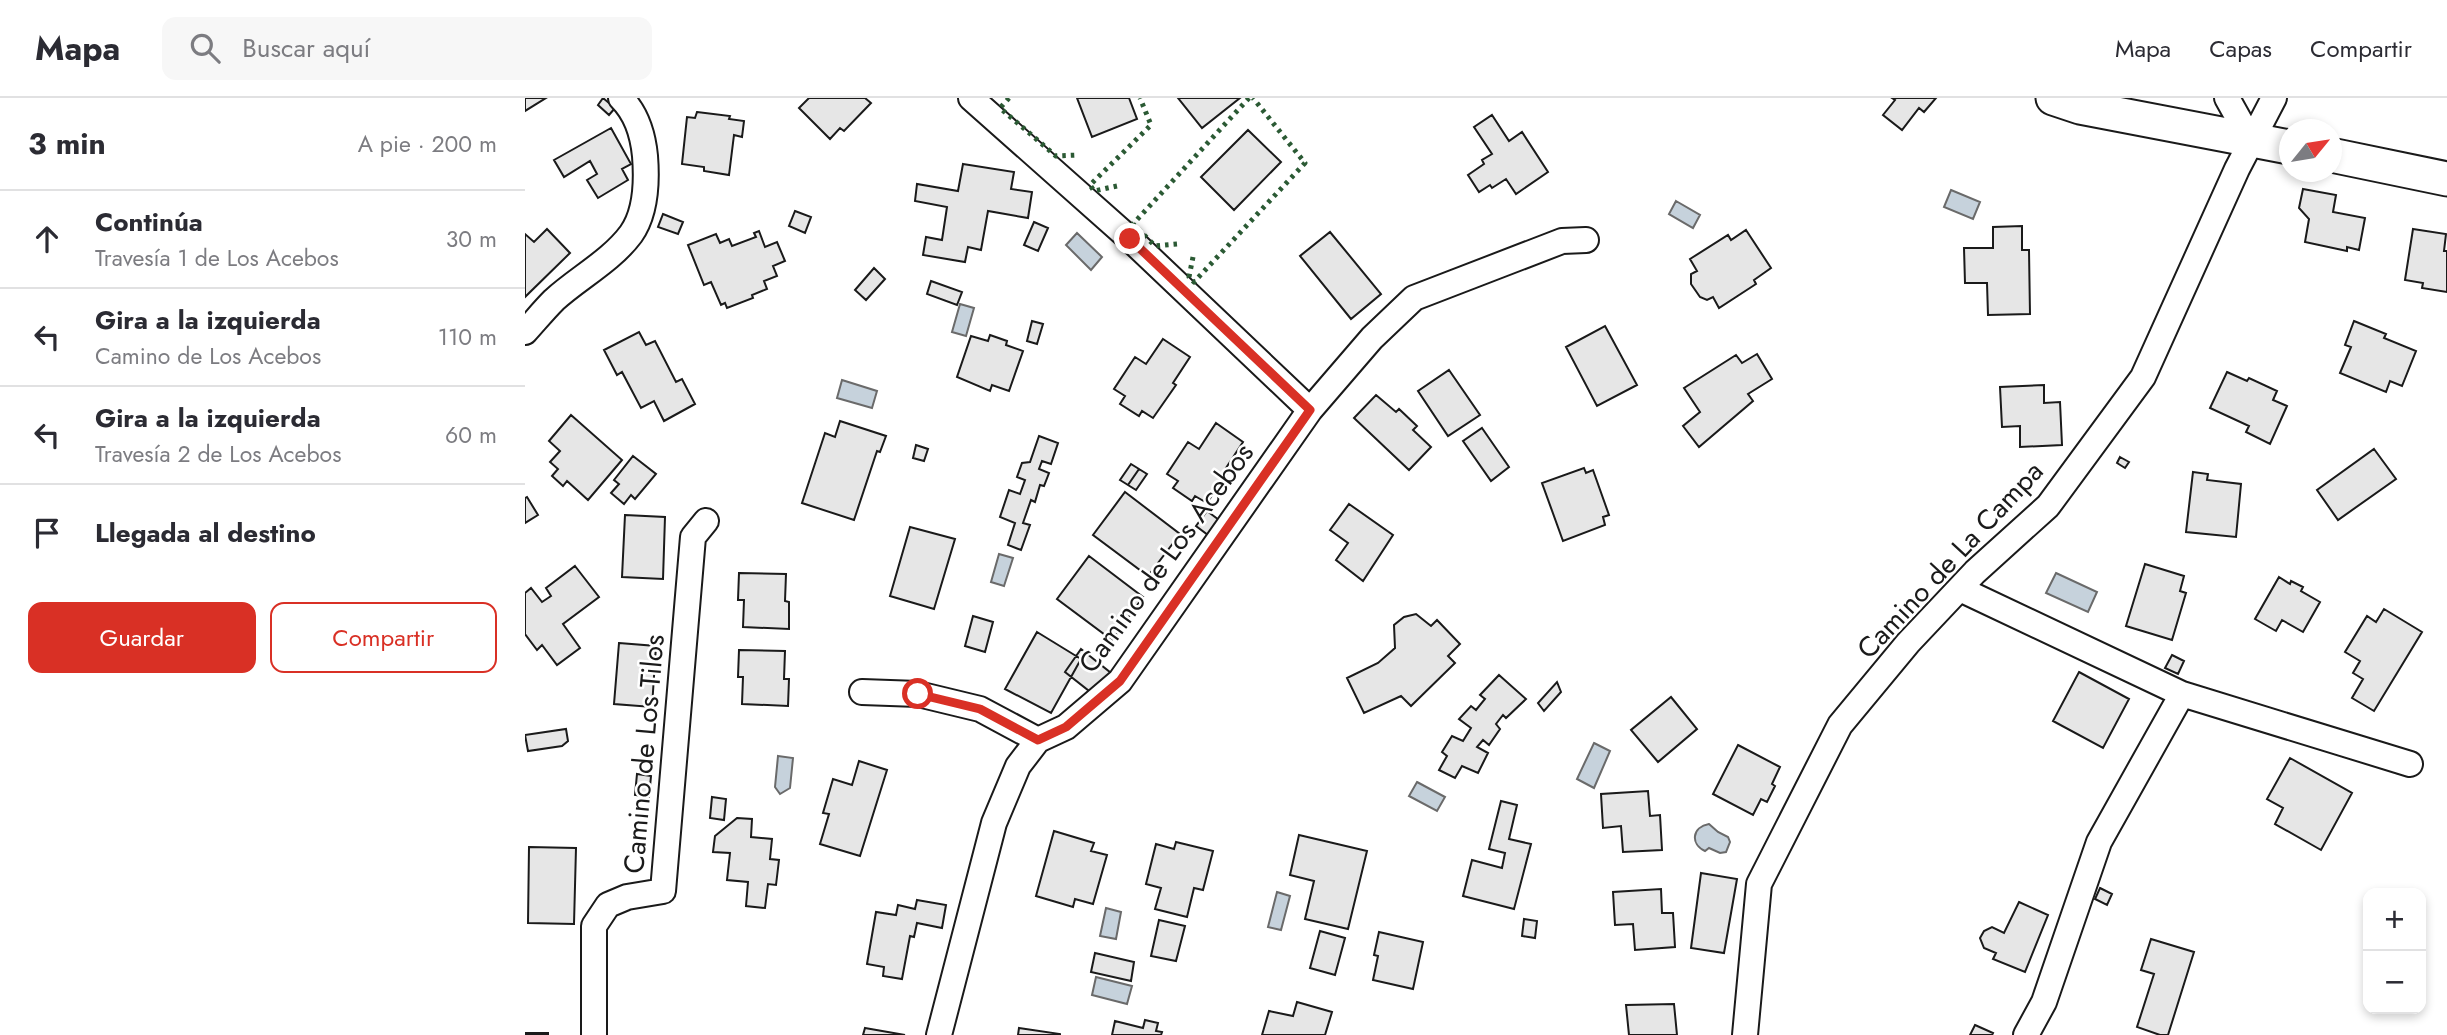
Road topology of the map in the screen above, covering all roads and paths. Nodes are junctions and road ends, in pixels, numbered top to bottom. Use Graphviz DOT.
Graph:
graph roads {
  1 [pos="621,98"];
  2 [pos="971,98"];
  3 [pos="2053,98"];
  4 [pos="2227,98"];
  5 [pos="2274,98"];
  6 [pos="2251,141"];
  7 [pos="2279,146"];
  8 [pos="2342,157"];
  9 [pos="2447,179"];
  10 [pos="1586,240"];
  11 [pos="525,332"];
  12 [pos="1310,410"];
  13 [pos="706,521"];
  14 [pos="1961,589"];
  15 [pos="862,692"];
  16 [pos="2182,694"];
  17 [pos="1038,740"];
  18 [pos="2410,764"];
  19 [pos="594,1035"];
  20 [pos="939,1035"];
  21 [pos="1745,1035"];
  22 [pos="2026,1035"];
  1 -- 11 [label="street"];
  2 -- 12 [label="street"];
  3 -- 6 [label="street"];
  4 -- 6 [label="street"];
  5 -- 6 [label="street, Camino de La Campa"];
  6 -- 7 [label="street"];
  6 -- 14 [label="street, Camino de La Campa"];
  8 -- 9 [label="street"];
  10 -- 12 [label="street, Camino de Los Acebos"];
  12 -- 17 [label="street, Camino de Los Acebos"];
  13 -- 19 [label="street, Camino de Los Tilos"];
  14 -- 16 [label="street"];
  14 -- 21 [label="street, Camino de La Campa"];
  15 -- 17 [label="street"];
  16 -- 18 [label="street"];
  16 -- 22 [label="street"];
  17 -- 20 [label="street, Camino de Los Acebos"];
}
